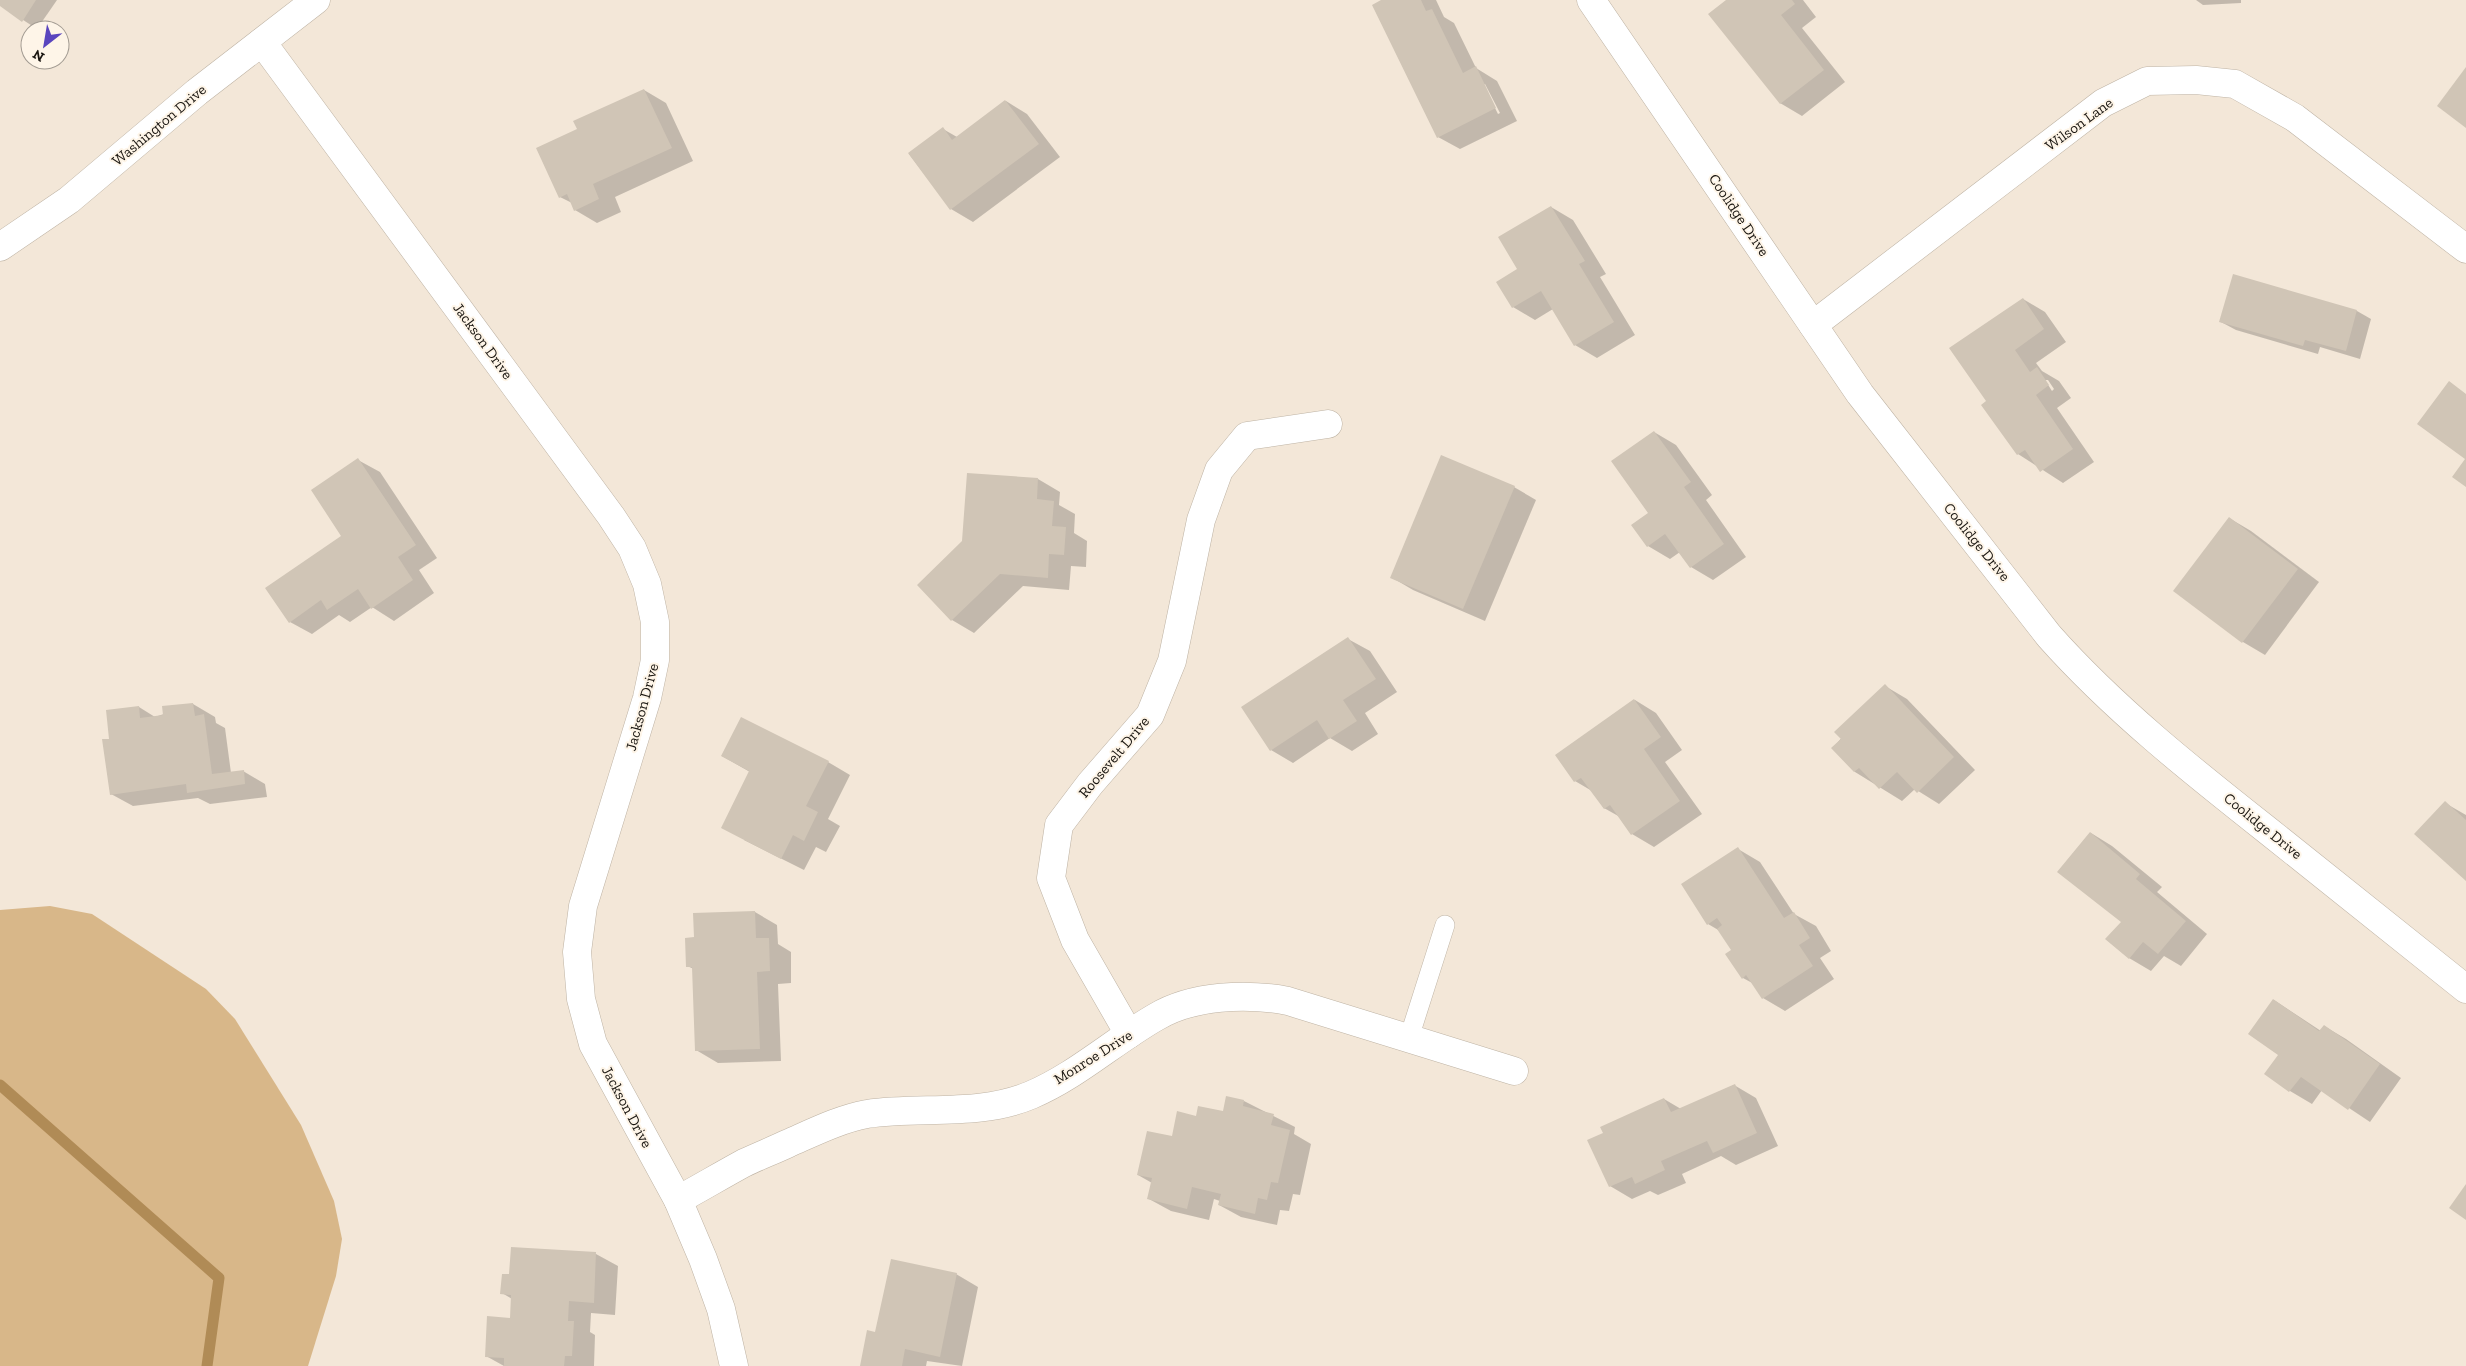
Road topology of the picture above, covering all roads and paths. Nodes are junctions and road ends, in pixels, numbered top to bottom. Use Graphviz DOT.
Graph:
graph roads {
  1 [pos="316,0"];
  2 [pos="1591,0"];
  3 [pos="262,42"];
  4 [pos="0,247"];
  5 [pos="2466,249"];
  6 [pos="1813,324"];
  7 [pos="1328,424"];
  8 [pos="1445,925"];
  9 [pos="2466,989"];
  10 [pos="1129,1034"];
  11 [pos="1409,1038"];
  12 [pos="1514,1071"];
  13 [pos="678,1200"];
  14 [pos="734,1366"];
  1 -- 3 [label="street, Washington Drive"];
  2 -- 6 [label="street, Coolidge Drive"];
  3 -- 4 [label="street, Washington Drive"];
  3 -- 13 [label="street, Jackson Drive"];
  5 -- 6 [label="street, Wilson Lane"];
  6 -- 9 [label="street, Coolidge Drive"];
  7 -- 10 [label="street, Roosevelt Drive"];
  8 -- 11 [label="lane"];
  10 -- 11 [label="street, Monroe Drive"];
  10 -- 13 [label="street, Monroe Drive"];
  11 -- 12 [label="street, Monroe Drive"];
  13 -- 14 [label="street, Jackson Drive"];
}
